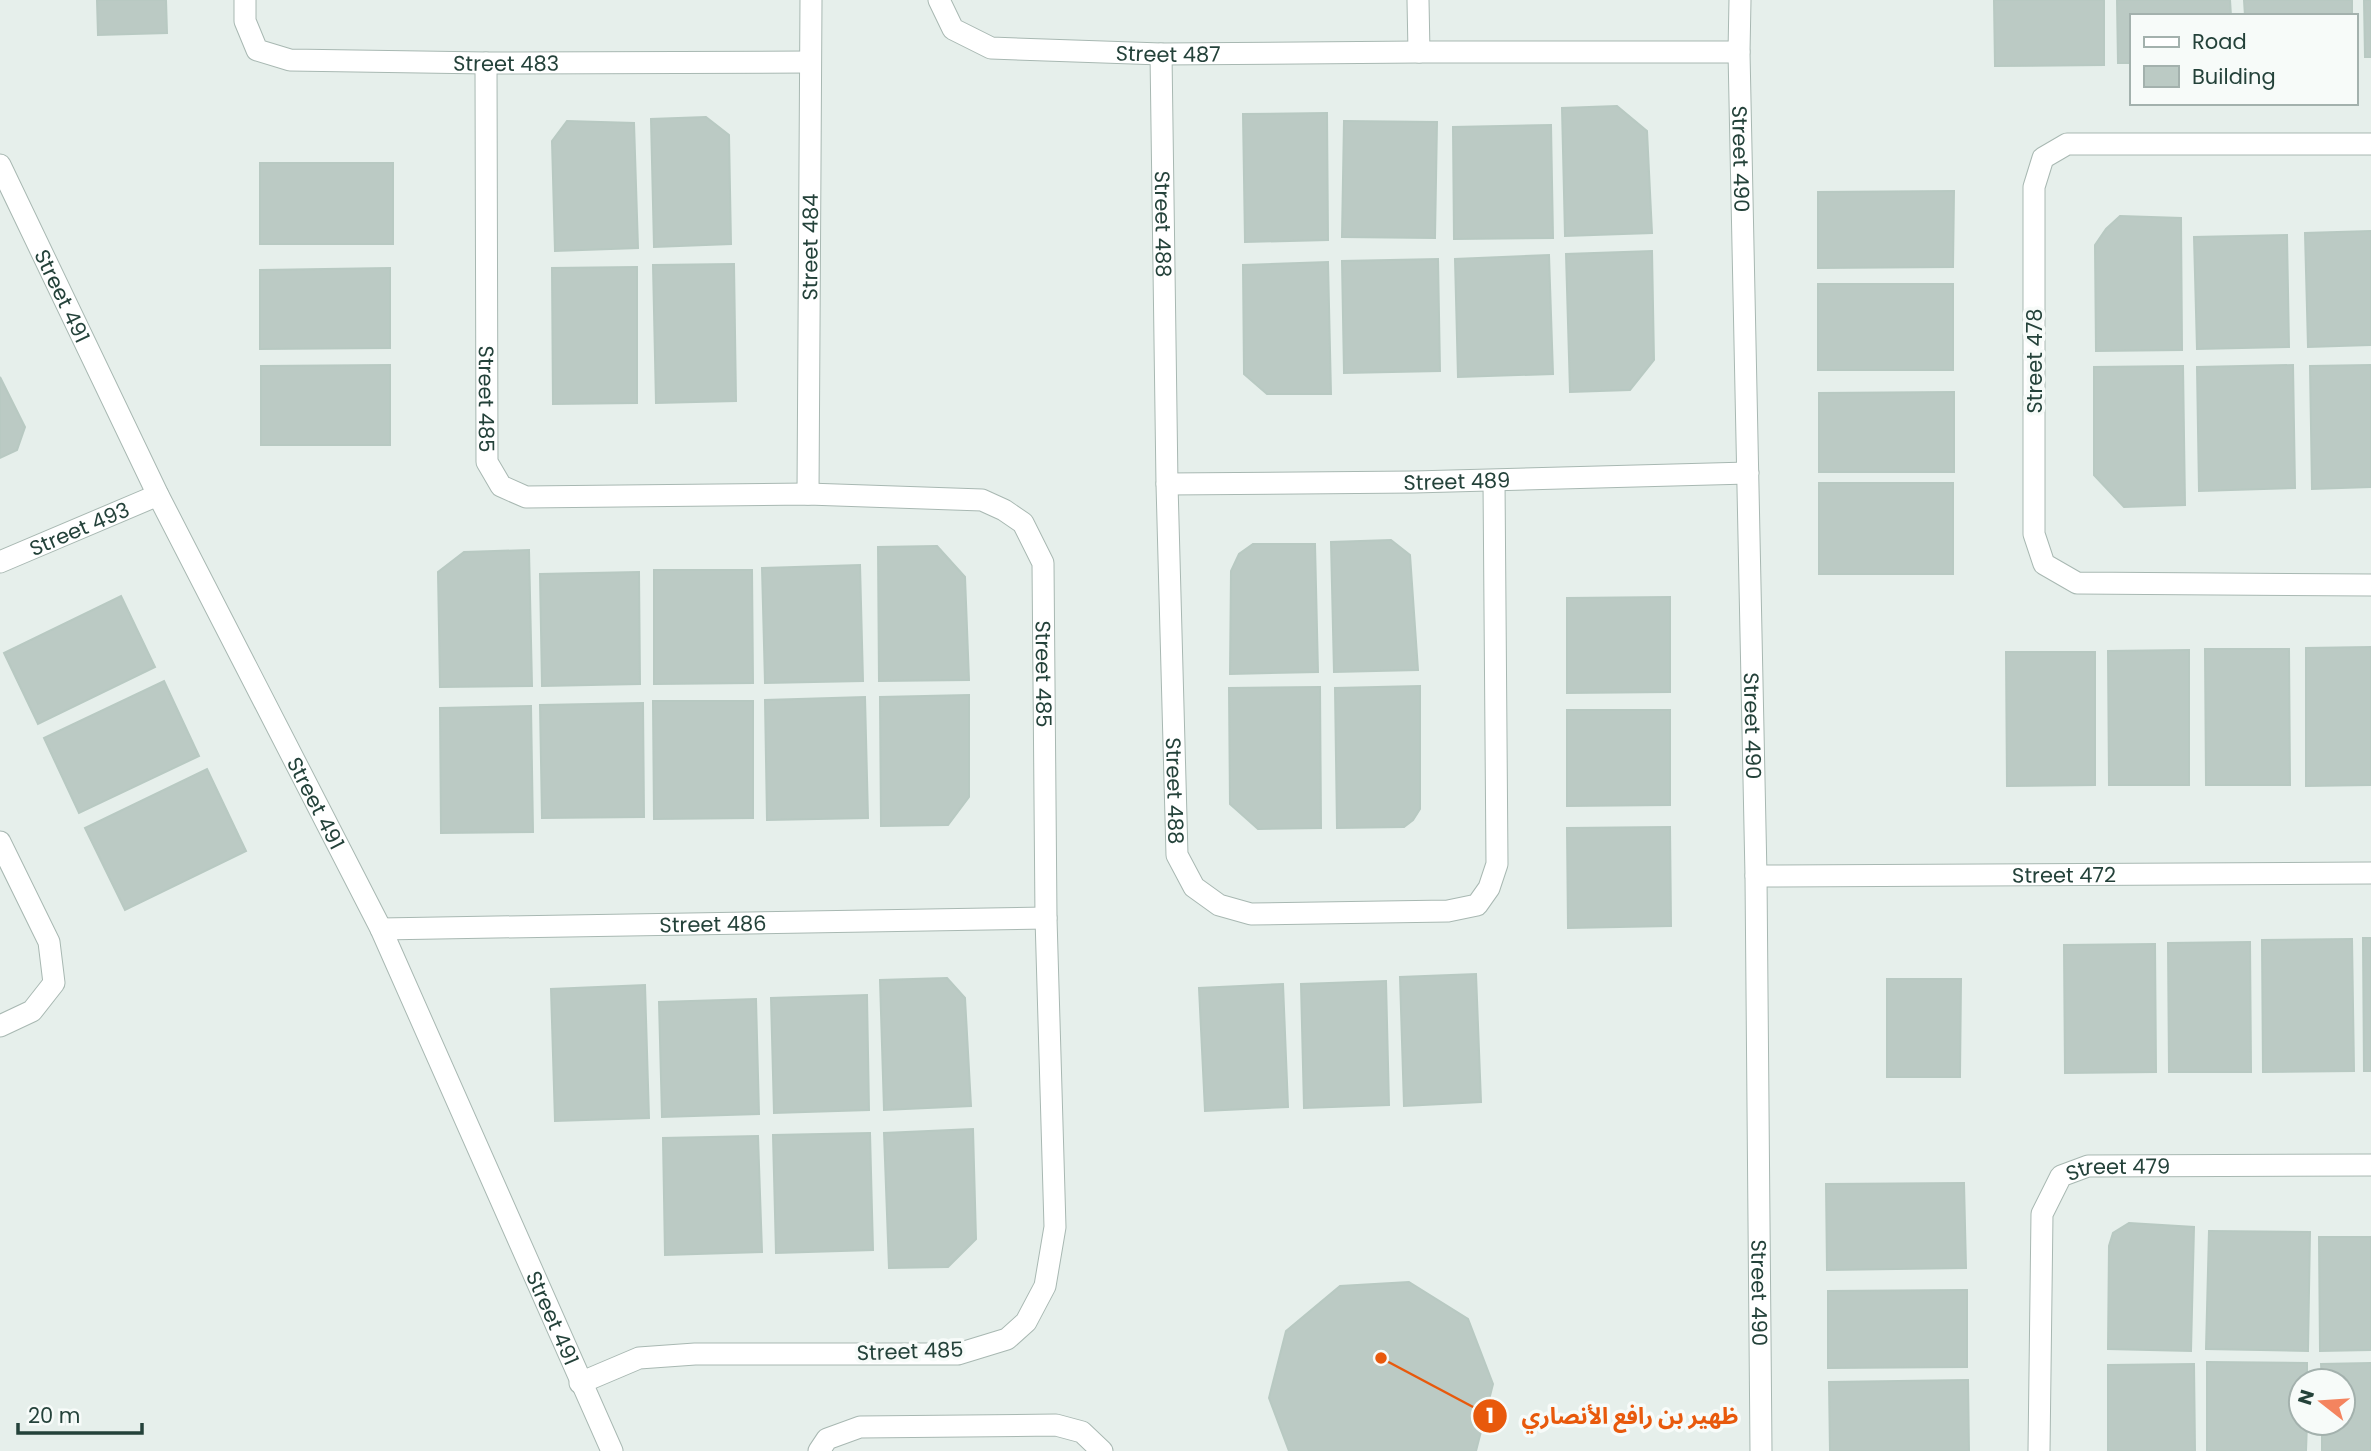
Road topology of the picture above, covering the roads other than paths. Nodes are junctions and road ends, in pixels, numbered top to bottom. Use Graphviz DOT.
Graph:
graph roads {
  1 [pos="245,0"];
  2 [pos="811,0"];
  3 [pos="939,0"];
  4 [pos="1418,0"];
  5 [pos="1740,0"];
  6 [pos="1419,52"];
  7 [pos="1739,52"];
  8 [pos="1161,54"];
  9 [pos="810,61"];
  10 [pos="486,63"];
  11 [pos="2371,144"];
  12 [pos="0,165"];
  13 [pos="1748,473"];
  14 [pos="1494,481"];
  15 [pos="1167,484"];
  16 [pos="808,494"];
  17 [pos="158,495"];
  18 [pos="0,562"];
  19 [pos="2371,584"];
  20 [pos="0,842"];
  21 [pos="2371,873"];
  22 [pos="1756,876"];
  23 [pos="1046,918"];
  24 [pos="382,929"];
  25 [pos="0,1026"];
  26 [pos="2371,1165"];
  27 [pos="580,1382"];
  28 [pos="612,1451"];
  29 [pos="819,1451"];
  30 [pos="1102,1451"];
  31 [pos="1761,1451"];
  32 [pos="2039,1451"];
  1 -- 10 [label="street, Street 483"];
  2 -- 9 [label="street, Street 484"];
  3 -- 8 [label="street, Street 487"];
  4 -- 6 [label="street"];
  5 -- 7 [label="street, Street 490"];
  6 -- 7 [label="street, Street 487"];
  6 -- 8 [label="street, Street 487"];
  7 -- 13 [label="street, Street 490"];
  8 -- 15 [label="street, Street 488"];
  9 -- 10 [label="street, Street 483"];
  9 -- 16 [label="street, Street 484"];
  10 -- 16 [label="street, Street 485"];
  11 -- 19 [label="street, Street 478"];
  12 -- 17 [label="street, Street 491"];
  13 -- 14 [label="street, Street 489"];
  13 -- 22 [label="street, Street 490"];
  14 -- 15 [label="street, Street 489"];
  14 -- 15 [label="street, Street 488"];
  16 -- 23 [label="street, Street 485"];
  17 -- 18 [label="street, Street 493"];
  17 -- 24 [label="street, Street 491"];
  20 -- 25 [label="street"];
  21 -- 22 [label="street, Street 472"];
  22 -- 31 [label="street, Street 490"];
  23 -- 24 [label="street, Street 486"];
  23 -- 27 [label="street, Street 485"];
  24 -- 27 [label="street, Street 491"];
  26 -- 32 [label="street, Street 479"];
  27 -- 28 [label="street, Street 491"];
  29 -- 30 [label="street"];
}
